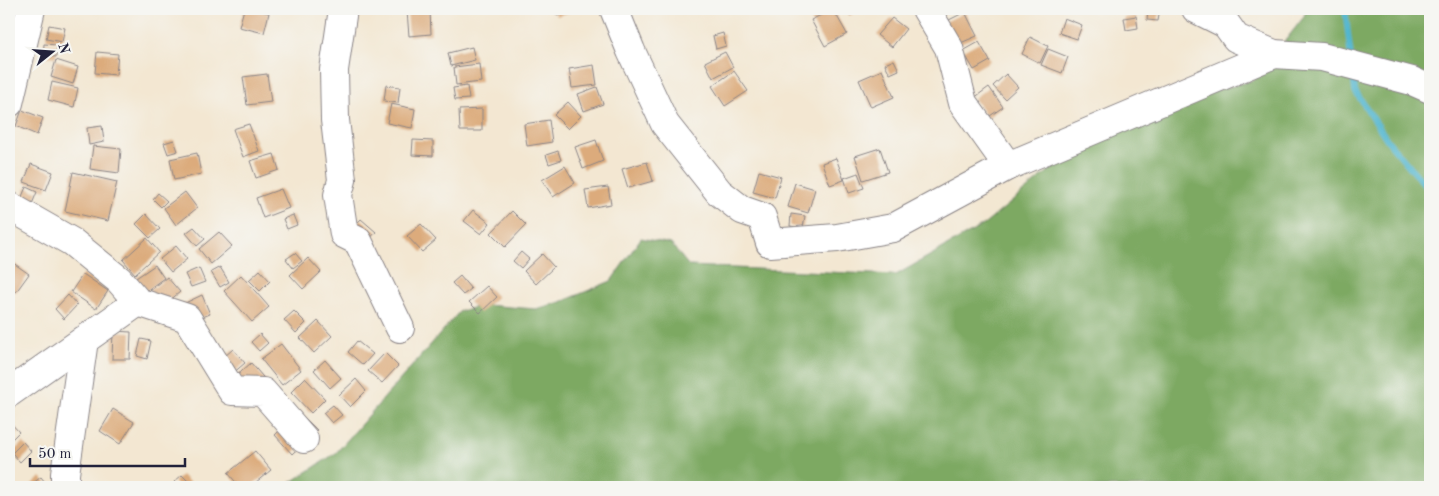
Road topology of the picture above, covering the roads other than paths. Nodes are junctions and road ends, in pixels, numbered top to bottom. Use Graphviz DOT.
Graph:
graph roads {
  1 [pos="31,9"];
  2 [pos="343,9"];
  3 [pos="614,9"];
  4 [pos="926,9"];
  5 [pos="1196,9"];
  6 [pos="1274,54"];
  7 [pos="1430,89"];
  8 [pos="9,103"];
  9 [pos="1008,166"];
  10 [pos="9,206"];
  11 [pos="138,302"];
  12 [pos="400,328"];
  13 [pos="84,340"];
  14 [pos="9,393"];
  15 [pos="304,439"];
  16 [pos="65,487"];
  1 -- 8 [label="street"];
  2 -- 12 [label="street"];
  3 -- 9 [label="street"];
  4 -- 9 [label="street"];
  5 -- 6 [label="street"];
  6 -- 7 [label="street"];
  6 -- 9 [label="street"];
  10 -- 11 [label="street"];
  11 -- 13 [label="street"];
  11 -- 15 [label="street"];
  13 -- 14 [label="street"];
  13 -- 16 [label="street"];
}
